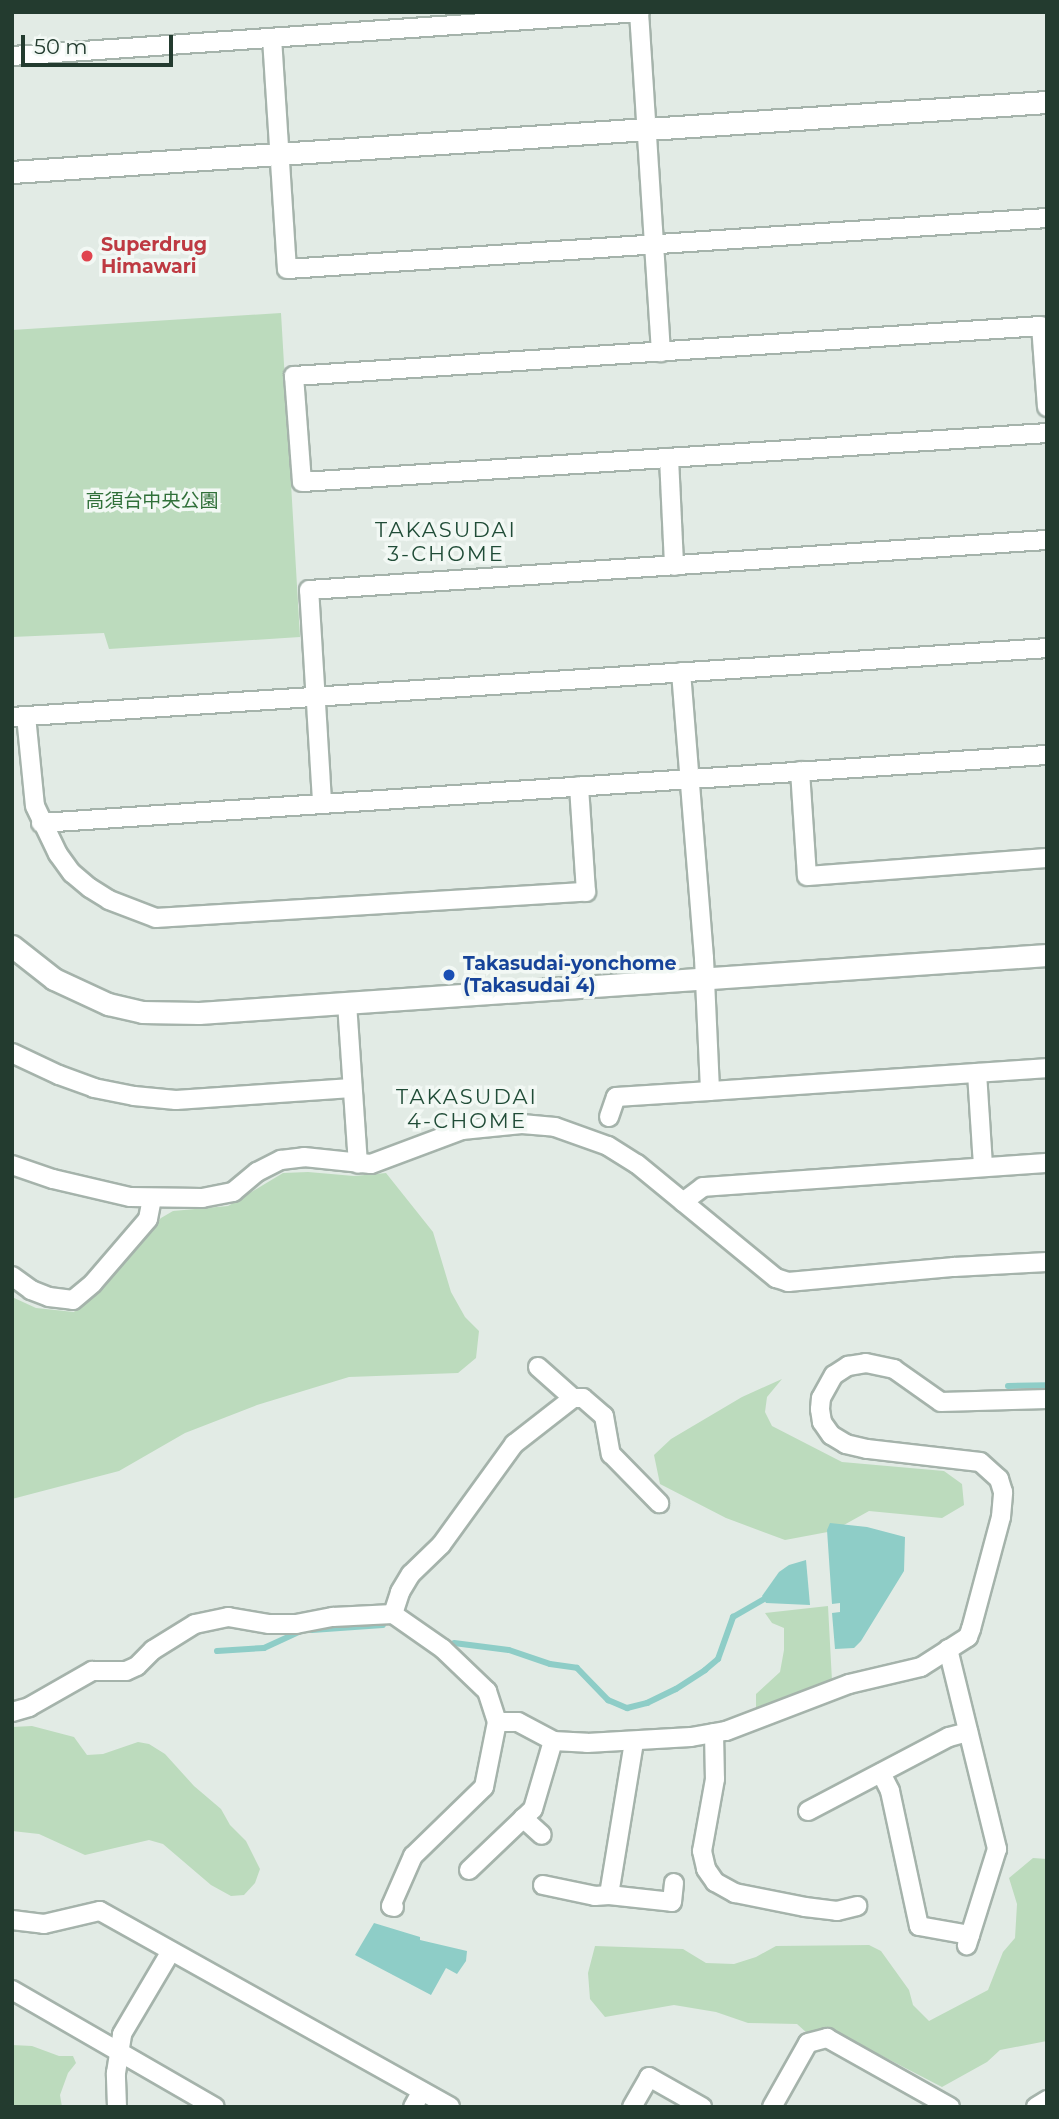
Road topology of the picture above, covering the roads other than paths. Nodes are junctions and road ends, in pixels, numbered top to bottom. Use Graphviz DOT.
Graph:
graph roads {
  1 [pos="639,12"];
  2 [pos="542,16"];
  3 [pos="443,20"];
  4 [pos="272,38"];
  5 [pos="12,57"];
  6 [pos="1047,102"];
  7 [pos="645,128"];
  8 [pos="279,153"];
  9 [pos="12,172"];
  10 [pos="1047,218"];
  11 [pos="653,245"];
  12 [pos="661,352"];
  13 [pos="1047,407"];
  14 [pos="1047,433"];
  15 [pos="669,458"];
  16 [pos="1047,540"];
  17 [pos="674,566"];
  18 [pos="1047,648"];
  19 [pos="681,672"];
  20 [pos="315,698"];
  21 [pos="19,716"];
  22 [pos="1047,755"];
  23 [pos="800,771"];
  24 [pos="688,777"];
  25 [pos="579,786"];
  26 [pos="322,801"];
  27 [pos="41,823"];
  28 [pos="1047,858"];
  29 [pos="12,946"];
  30 [pos="1047,955"];
  31 [pos="704,979"];
  32 [pos="347,1003"];
  33 [pos="12,1053"];
  34 [pos="1047,1068"];
  35 [pos="977,1073"];
  36 [pos="352,1088"];
  37 [pos="710,1091"];
  38 [pos="609,1117"];
  39 [pos="1047,1163"];
  40 [pos="358,1164"];
  41 [pos="12,1165"];
  42 [pos="983,1167"];
  43 [pos="152,1198"];
  44 [pos="683,1202"];
  45 [pos="1047,1262"];
  46 [pos="12,1276"];
  47 [pos="538,1367"];
  48 [pos="573,1398"];
  49 [pos="1047,1399"];
  50 [pos="659,1503"];
  51 [pos="393,1614"];
  52 [pos="948,1649"];
  53 [pos="12,1712"];
  54 [pos="498,1721"];
  55 [pos="968,1732"];
  56 [pos="714,1733"];
  57 [pos="553,1741"];
  58 [pos="634,1742"];
  59 [pos="881,1773"];
  60 [pos="808,1811"];
  61 [pos="523,1818"];
  62 [pos="542,1835"];
  63 [pos="469,1870"];
  64 [pos="674,1884"];
  65 [pos="543,1885"];
  66 [pos="609,1895"];
  67 [pos="857,1906"];
  68 [pos="394,1907"];
  69 [pos="12,1920"];
  70 [pos="171,1951"];
  71 [pos="12,1990"];
  72 [pos="119,2051"];
  73 [pos="417,2099"];
  74 [pos="1047,2100"];
  75 [pos="117,2107"];
  76 [pos="215,2107"];
  77 [pos="450,2107"];
  78 [pos="632,2107"];
  79 [pos="702,2107"];
  80 [pos="772,2107"];
  81 [pos="950,2107"];
  82 [pos="1036,2107"];
  1 -- 2 [label="street"];
  1 -- 7 [label="street"];
  2 -- 3 [label="street"];
  3 -- 4 [label="street"];
  4 -- 5 [label="street"];
  4 -- 8 [label="street"];
  6 -- 7 [label="street"];
  7 -- 8 [label="street"];
  7 -- 11 [label="street"];
  8 -- 9 [label="street"];
  8 -- 11 [label="street"];
  10 -- 11 [label="street"];
  11 -- 12 [label="street"];
  12 -- 13 [label="street"];
  12 -- 15 [label="street"];
  14 -- 15 [label="street"];
  15 -- 17 [label="street"];
  16 -- 17 [label="street"];
  17 -- 20 [label="street"];
  18 -- 19 [label="street"];
  19 -- 20 [label="street"];
  19 -- 24 [label="street"];
  20 -- 21 [label="street"];
  20 -- 26 [label="street"];
  21 -- 27 [label="street"];
  22 -- 23 [label="street"];
  23 -- 24 [label="street"];
  23 -- 28 [label="street"];
  24 -- 25 [label="street"];
  24 -- 31 [label="street"];
  25 -- 26 [label="street"];
  25 -- 27 [label="street"];
  26 -- 27 [label="street"];
  29 -- 32 [label="street"];
  30 -- 31 [label="street"];
  31 -- 32 [label="street"];
  31 -- 37 [label="street"];
  32 -- 36 [label="street"];
  33 -- 36 [label="street"];
  34 -- 35 [label="street"];
  35 -- 37 [label="street"];
  35 -- 42 [label="street"];
  36 -- 40 [label="street"];
  37 -- 38 [label="street"];
  39 -- 42 [label="street"];
  40 -- 43 [label="street"];
  40 -- 44 [label="street"];
  41 -- 43 [label="street"];
  42 -- 44 [label="street"];
  43 -- 46 [label="street"];
  44 -- 45 [label="street"];
  47 -- 48 [label="street"];
  48 -- 50 [label="street"];
  48 -- 51 [label="street"];
  49 -- 52 [label="street"];
  51 -- 53 [label="street"];
  51 -- 54 [label="street"];
  52 -- 55 [label="street"];
  52 -- 56 [label="street"];
  54 -- 57 [label="street"];
  54 -- 68 [label="street"];
  55 -- 59 [label="street"];
  55 -- 59 [label="street"];
  56 -- 58 [label="street"];
  56 -- 67 [label="street"];
  57 -- 58 [label="street"];
  57 -- 61 [label="street"];
  58 -- 66 [label="street"];
  59 -- 60 [label="street"];
  61 -- 62 [label="street"];
  61 -- 63 [label="street"];
  64 -- 66 [label="street"];
  65 -- 66 [label="street"];
  69 -- 70 [label="street"];
  70 -- 72 [label="street"];
  70 -- 73 [label="street"];
  71 -- 72 [label="street"];
  72 -- 75 [label="street"];
  72 -- 76 [label="street"];
  73 -- 77 [label="street"];
  74 -- 82 [label="street"];
  78 -- 79 [label="street"];
  80 -- 81 [label="street"];
}
